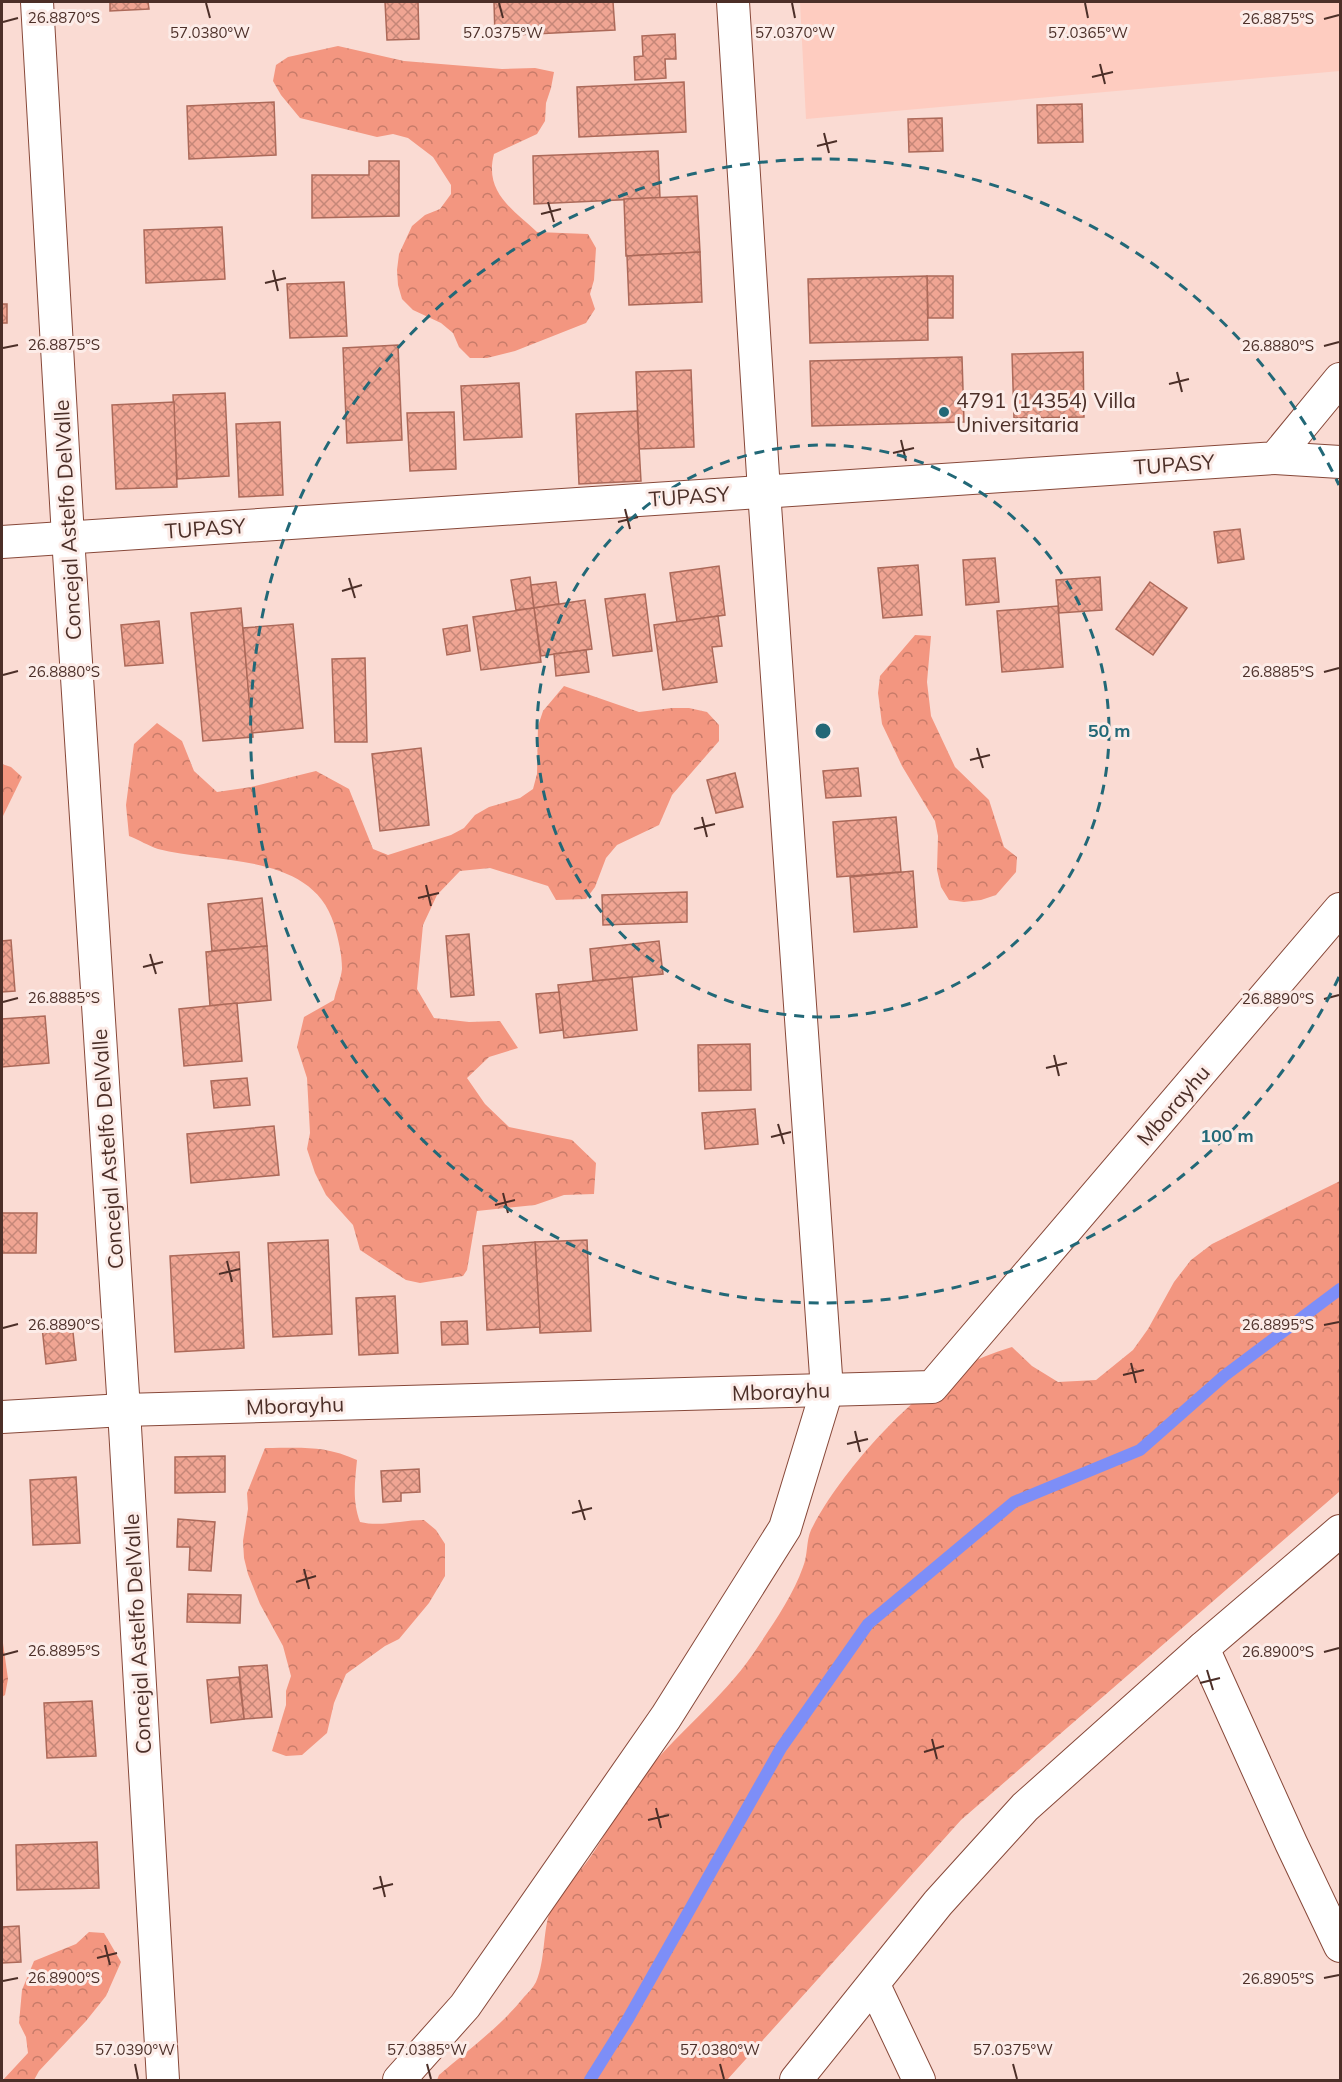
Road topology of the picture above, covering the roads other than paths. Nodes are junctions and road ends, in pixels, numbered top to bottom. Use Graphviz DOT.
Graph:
graph roads {
  1 [pos="37,2"];
  2 [pos="733,2"];
  3 [pos="1341,379"];
  4 [pos="1275,458"];
  5 [pos="1341,462"];
  6 [pos="764,491"];
  7 [pos="68,537"];
  8 [pos="2,542"];
  9 [pos="1341,909"];
  10 [pos="827,1390"];
  11 [pos="124,1410"];
  12 [pos="2,1417"];
  13 [pos="1341,1531"];
  14 [pos="1203,1648"];
  15 [pos="1341,1946"];
  16 [pos="874,1985"];
  17 [pos="163,2080"];
  18 [pos="399,2080"];
  19 [pos="795,2080"];
  20 [pos="919,2080"];
  1 -- 7 [label="street, Concejal Astelfo DelValle"];
  2 -- 6 [label="street"];
  3 -- 4 [label="street"];
  4 -- 5 [label="street"];
  4 -- 6 [label="street, TUPASY"];
  6 -- 7 [label="street, TUPASY"];
  6 -- 10 [label="street"];
  7 -- 8 [label="street, TUPASY"];
  7 -- 11 [label="street, Concejal Astelfo DelValle"];
  9 -- 10 [label="street, Mborayhu"];
  10 -- 11 [label="street, Mborayhu"];
  10 -- 18 [label="street"];
  11 -- 12 [label="street, Mborayhu"];
  11 -- 17 [label="street, Concejal Astelfo DelValle"];
  13 -- 14 [label="street"];
  14 -- 15 [label="street"];
  14 -- 16 [label="street"];
  16 -- 19 [label="street"];
  16 -- 20 [label="street"];
}
